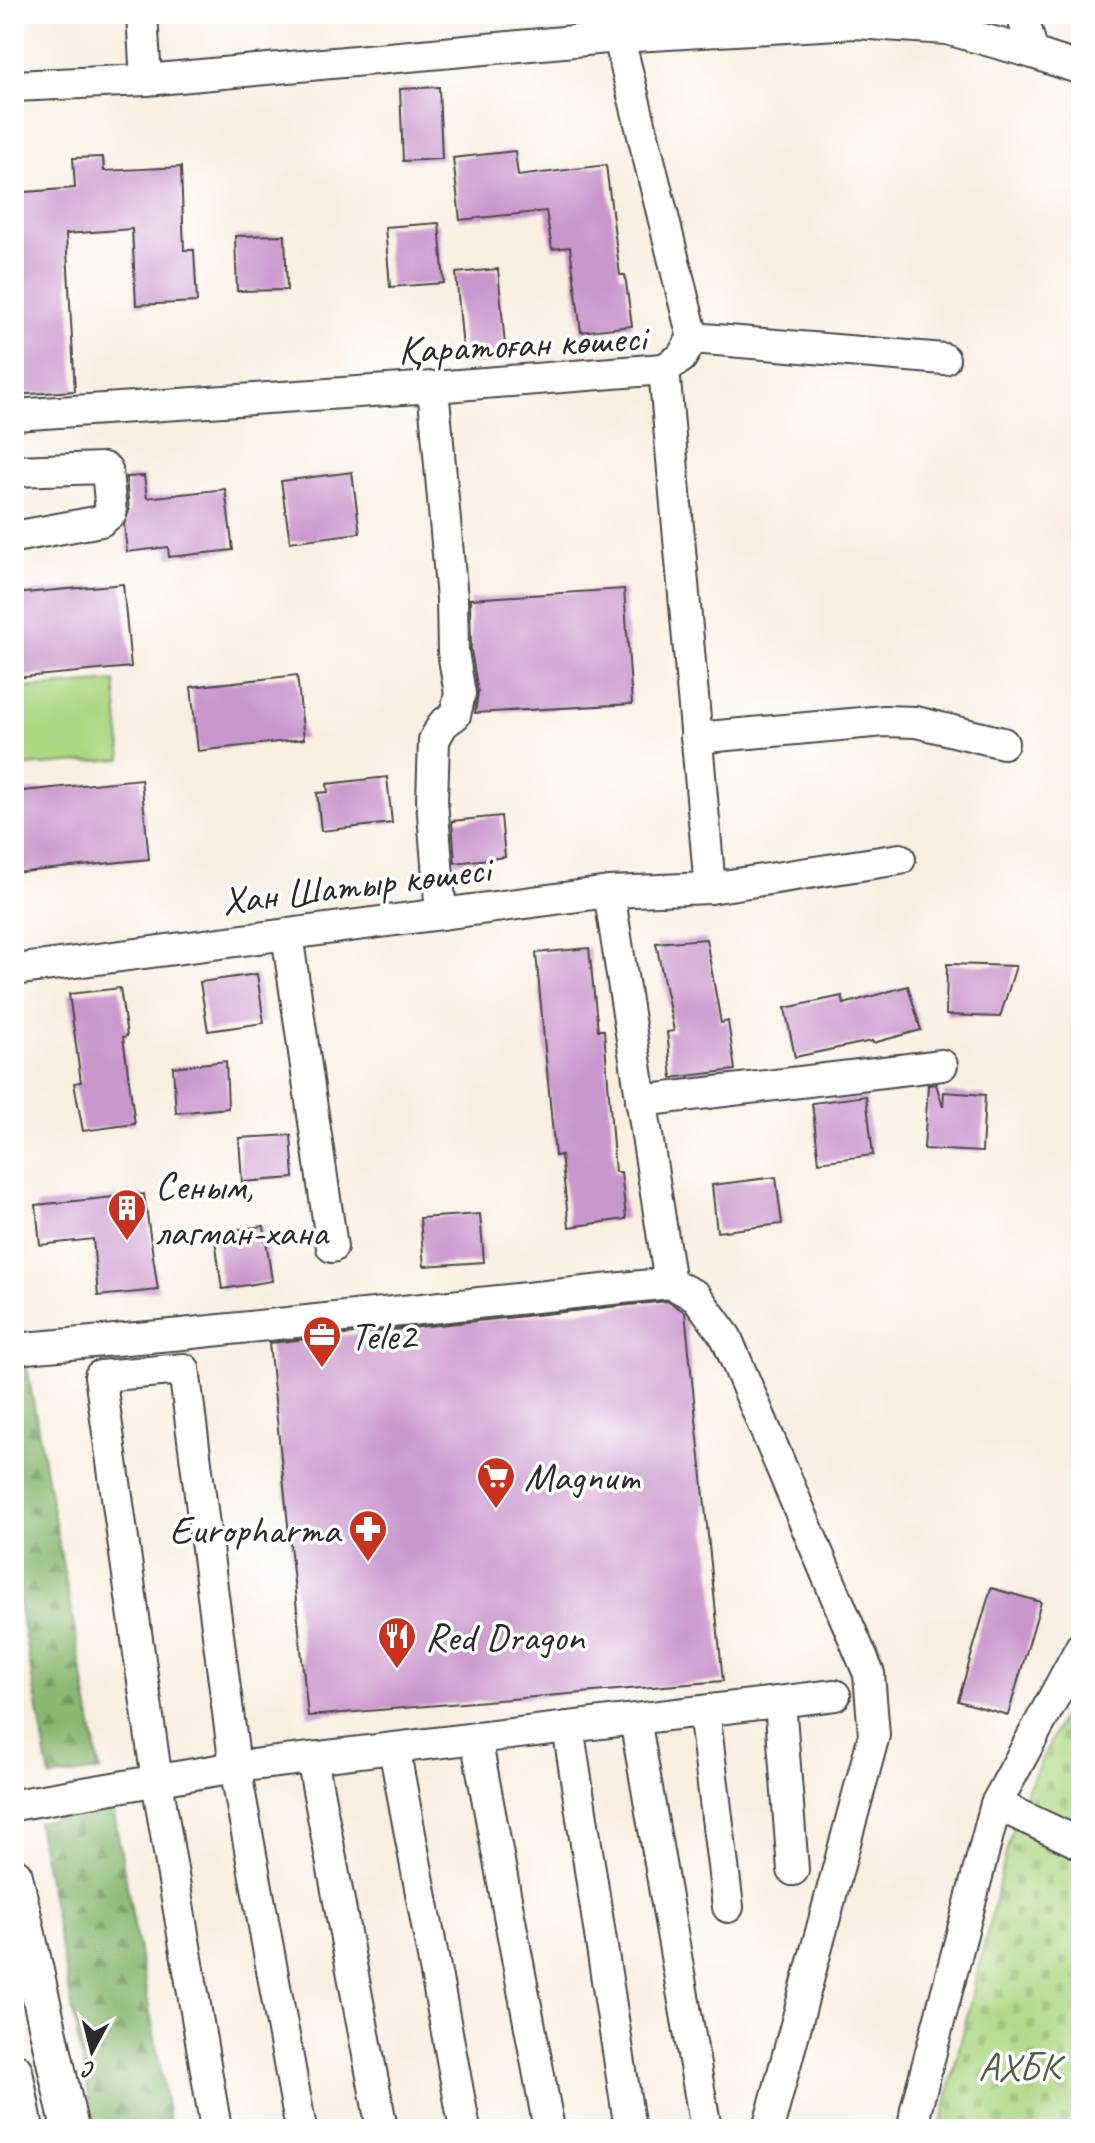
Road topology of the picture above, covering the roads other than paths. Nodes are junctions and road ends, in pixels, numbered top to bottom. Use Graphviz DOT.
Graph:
graph roads {
  1 [pos="142,14"];
  2 [pos="1022,14"];
  3 [pos="615,25"];
  4 [pos="1033,53"];
  5 [pos="1081,69"];
  6 [pos="146,80"];
  7 [pos="14,86"];
  8 [pos="693,338"];
  9 [pos="944,359"];
  10 [pos="664,369"];
  11 [pos="433,387"];
  12 [pos="14,415"];
  13 [pos="14,471"];
  14 [pos="14,537"];
  15 [pos="696,738"];
  16 [pos="1003,743"];
  17 [pos="900,859"];
  18 [pos="710,888"];
  19 [pos="609,892"];
  20 [pos="441,914"];
  21 [pos="287,934"];
  22 [pos="14,970"];
  23 [pos="942,1065"];
  24 [pos="641,1101"];
  25 [pos="332,1247"];
  26 [pos="670,1283"];
  27 [pos="182,1334"];
  28 [pos="97,1343"];
  29 [pos="14,1349"];
  30 [pos="184,1369"];
  31 [pos="100,1376"];
  32 [pos="1081,1647"];
  33 [pos="835,1695"];
  34 [pos="780,1702"];
  35 [pos="704,1711"];
  36 [pos="635,1719"];
  37 [pos="568,1727"];
  38 [pos="476,1738"];
  39 [pos="394,1748"];
  40 [pos="312,1758"];
  41 [pos="235,1767"];
  42 [pos="157,1781"];
  43 [pos="996,1804"];
  44 [pos="14,1805"];
  45 [pos="1081,1844"];
  46 [pos="793,1870"];
  47 [pos="14,1876"];
  48 [pos="728,1907"];
  49 [pos="14,2071"];
  50 [pos="25,2129"];
  51 [pos="70,2129"];
  52 [pos="216,2129"];
  53 [pos="301,2129"];
  54 [pos="382,2129"];
  55 [pos="465,2129"];
  56 [pos="549,2129"];
  57 [pos="630,2129"];
  58 [pos="706,2129"];
  59 [pos="768,2129"];
  60 [pos="913,2129"];
  1 -- 6 [label="street"];
  2 -- 4 [label="street"];
  3 -- 4 [label="street"];
  3 -- 6 [label="street"];
  3 -- 8 [label="street"];
  4 -- 5 [label="street"];
  6 -- 7 [label="street"];
  8 -- 9 [label="street"];
  8 -- 10 [label="street"];
  10 -- 11 [label="street, Қаратоған көшесі"];
  10 -- 15 [label="street, Қаратоған көшесі"];
  11 -- 12 [label="street, Қаратоған көшесі"];
  11 -- 20 [label="street"];
  13 -- 14 [label="street"];
  15 -- 16 [label="street"];
  15 -- 18 [label="street, Қаратоған көшесі"];
  17 -- 18 [label="street, Хан Шатыр көшесі"];
  18 -- 19 [label="street, Хан Шатыр көшесі"];
  19 -- 20 [label="street, Хан Шатыр көшесі"];
  19 -- 24 [label="street"];
  20 -- 21 [label="street, Хан Шатыр көшесі"];
  21 -- 22 [label="street, Хан Шатыр көшесі"];
  21 -- 25 [label="street"];
  23 -- 24 [label="street"];
  24 -- 26 [label="street"];
  26 -- 27 [label="street"];
  26 -- 59 [label="street"];
  27 -- 28 [label="street"];
  27 -- 30 [label="street"];
  28 -- 29 [label="street"];
  28 -- 31 [label="street"];
  30 -- 31 [label="street"];
  30 -- 41 [label="street"];
  31 -- 42 [label="street"];
  32 -- 43 [label="street"];
  33 -- 34 [label="street"];
  34 -- 35 [label="street"];
  34 -- 46 [label="street"];
  35 -- 36 [label="street"];
  35 -- 48 [label="street"];
  36 -- 37 [label="street"];
  36 -- 58 [label="street"];
  37 -- 38 [label="street"];
  37 -- 57 [label="street"];
  38 -- 39 [label="street"];
  38 -- 56 [label="street"];
  39 -- 40 [label="street"];
  39 -- 55 [label="street"];
  40 -- 41 [label="street"];
  40 -- 54 [label="street"];
  41 -- 42 [label="street"];
  41 -- 53 [label="street"];
  42 -- 44 [label="street"];
  42 -- 52 [label="street"];
  43 -- 45 [label="street"];
  43 -- 60 [label="street"];
  47 -- 51 [label="main road"];
  49 -- 50 [label="main road"];
}
